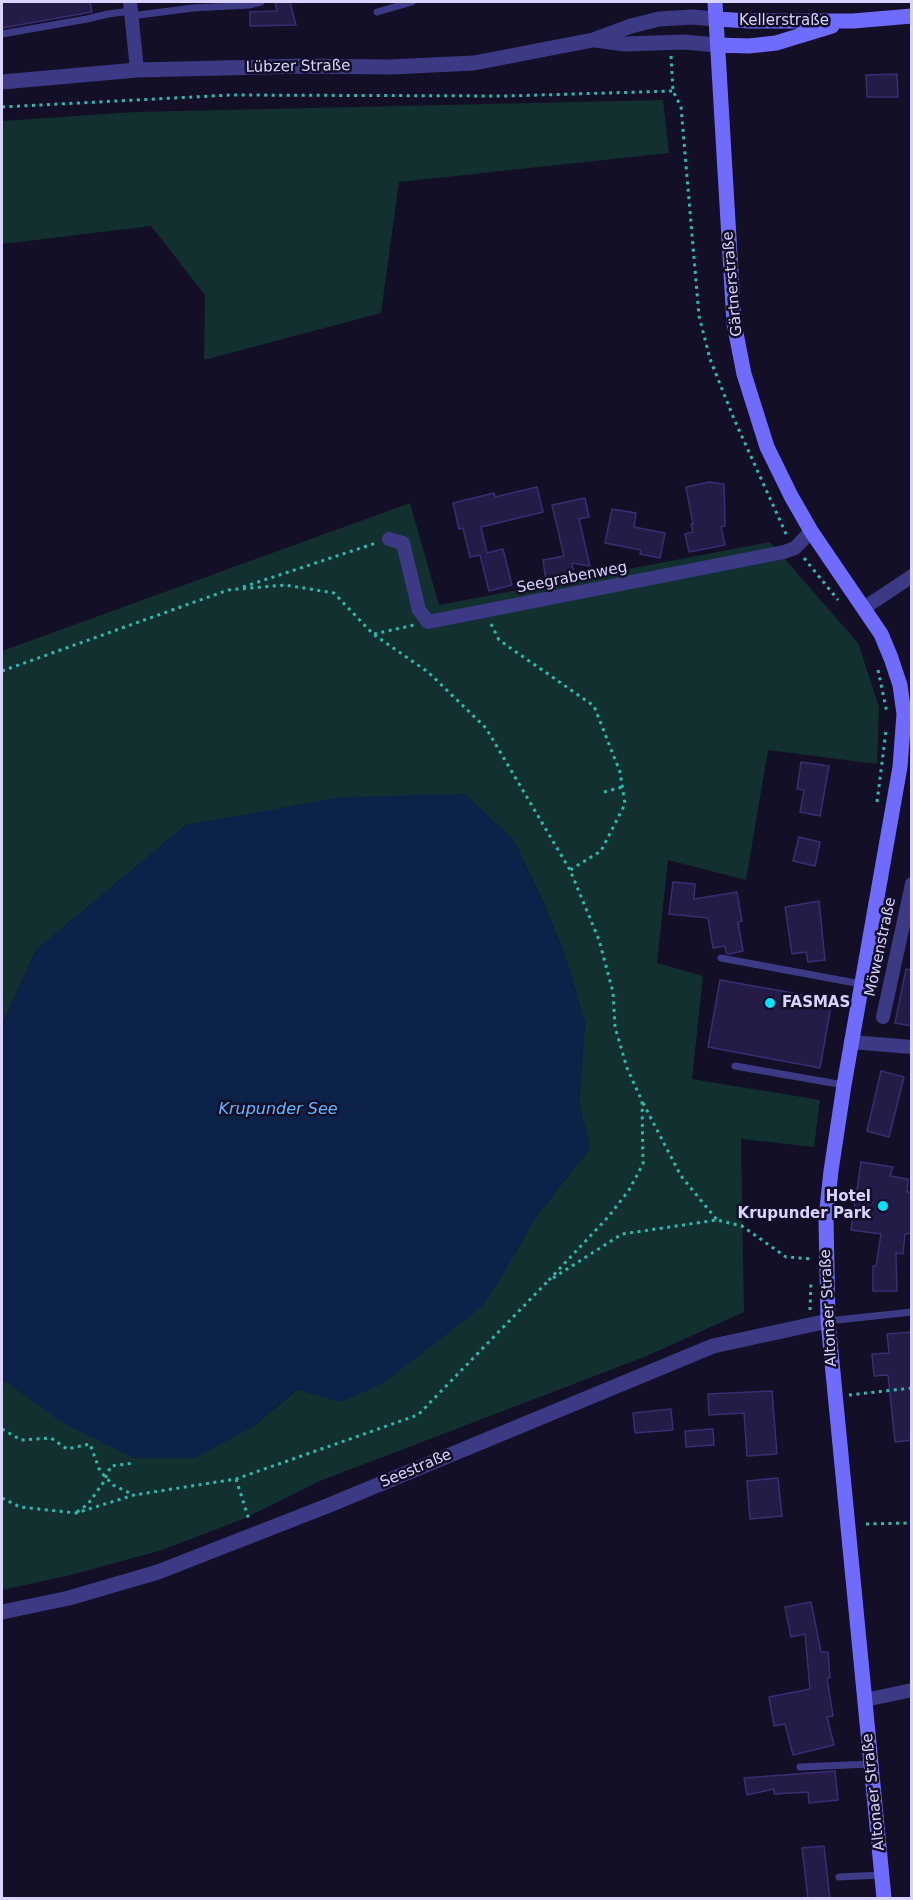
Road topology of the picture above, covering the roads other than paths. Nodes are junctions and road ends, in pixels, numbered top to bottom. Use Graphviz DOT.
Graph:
graph roads {
  1 [pos="261,2"];
  2 [pos="412,2"];
  3 [pos="715,2"];
  4 [pos="131,10"];
  5 [pos="377,12"];
  6 [pos="912,16"];
  7 [pos="716,20"];
  8 [pos="853,21"];
  9 [pos="2,34"];
  10 [pos="593,40"];
  11 [pos="718,45"];
  12 [pos="136,70"];
  13 [pos="2,82"];
  14 [pos="811,531"];
  15 [pos="389,539"];
  16 [pos="912,576"];
  17 [pos="864,608"];
  18 [pos="906,769"];
  19 [pos="912,884"];
  20 [pos="720,958"];
  21 [pos="861,984"];
  22 [pos="883,1017"];
  23 [pos="851,1042"];
  24 [pos="912,1047"];
  25 [pos="735,1066"];
  26 [pos="844,1085"];
  27 [pos="912,1312"];
  28 [pos="828,1321"];
  29 [pos="2,1612"];
  30 [pos="912,1690"];
  31 [pos="865,1700"];
  32 [pos="871,1764"];
  33 [pos="800,1767"];
  34 [pos="882,1875"];
  35 [pos="839,1877"];
  36 [pos="884,1899"];
  1 -- 4 [label="lane"];
  2 -- 5 [label="lane"];
  3 -- 7 [label="main road, Gärtnerstraße"];
  4 -- 9 [label="lane"];
  4 -- 12 [label="street"];
  6 -- 8 [label="main road, Kellerstraße"];
  7 -- 8 [label="main road, Kellerstraße"];
  7 -- 10 [label="street, Lübzer Straße"];
  7 -- 11 [label="main road, Gärtnerstraße"];
  8 -- 11 [label="main road, Kellerstraße"];
  10 -- 11 [label="street, Lübzer Straße"];
  10 -- 12 [label="street, Lübzer Straße"];
  11 -- 14 [label="main road, Gärtnerstraße"];
  12 -- 13 [label="street, Lübzer Straße"];
  14 -- 15 [label="street, Seegrabenweg"];
  14 -- 17 [label="main road, Gärtnerstraße"];
  16 -- 17 [label="street"];
  17 -- 18 [label="main road, Altonaer Straße"];
  18 -- 21 [label="main road, Altonaer Straße"];
  19 -- 22 [label="street, Möwenstraße"];
  20 -- 21 [label="lane"];
  21 -- 23 [label="main road, Altonaer Straße"];
  23 -- 24 [label="street"];
  23 -- 26 [label="main road, Altonaer Straße"];
  25 -- 26 [label="lane"];
  26 -- 28 [label="main road, Altonaer Straße"];
  27 -- 28 [label="lane"];
  28 -- 29 [label="street, Seestraße"];
  28 -- 31 [label="main road, Altonaer Straße"];
  30 -- 31 [label="street"];
  31 -- 32 [label="main road, Altonaer Straße"];
  32 -- 33 [label="lane"];
  32 -- 34 [label="main road, Altonaer Straße"];
  34 -- 35 [label="lane"];
  34 -- 36 [label="main road, Altonaer Straße"];
}
